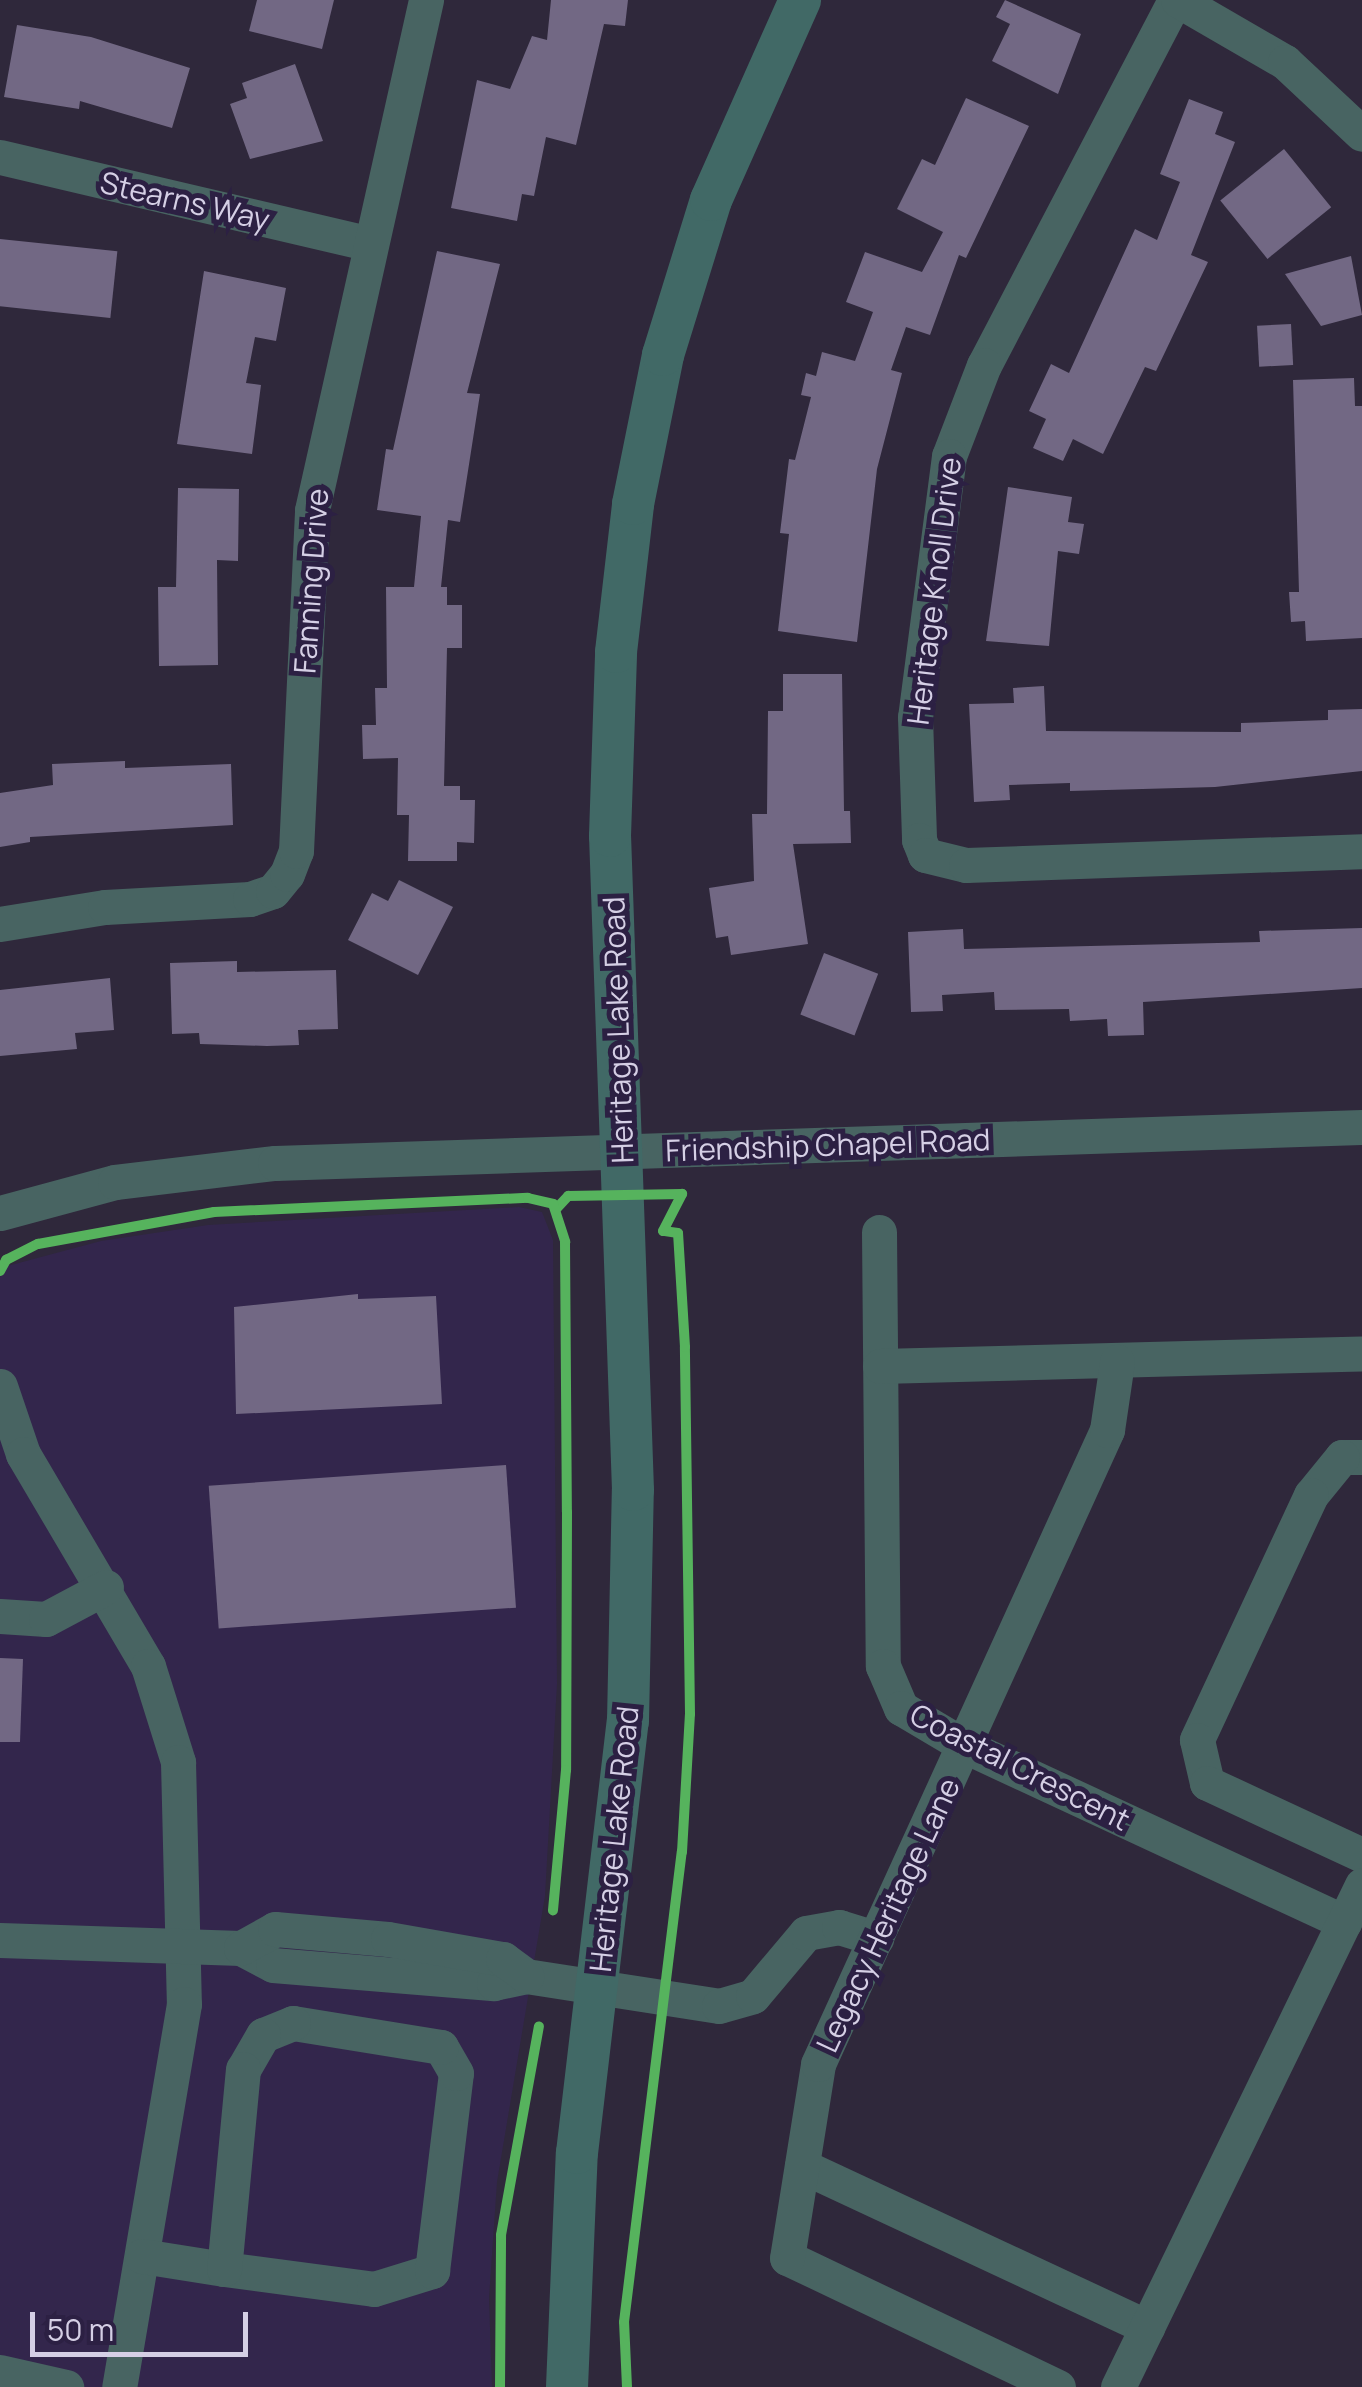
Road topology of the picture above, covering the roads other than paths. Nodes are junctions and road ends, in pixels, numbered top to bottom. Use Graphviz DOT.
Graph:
graph roads {
  1 [pos="426,0"];
  2 [pos="800,0"];
  3 [pos="1176,0"];
  4 [pos="1362,134"];
  5 [pos="0,157"];
  6 [pos="370,244"];
  7 [pos="1362,851"];
  8 [pos="0,924"];
  9 [pos="1362,1127"];
  10 [pos="622,1152"];
  11 [pos="0,1214"];
  12 [pos="879,1232"];
  13 [pos="1362,1352"];
  14 [pos="1117,1362"];
  15 [pos="880,1366"];
  16 [pos="0,1386"];
  17 [pos="1362,1457"];
  18 [pos="106,1587"];
  19 [pos="0,1616"];
  20 [pos="967,1747"];
  21 [pos="1362,1855"];
  22 [pos="1362,1885"];
  23 [pos="1344,1922"];
  24 [pos="876,1938"];
  25 [pos="0,1940"];
  26 [pos="186,1947"];
  27 [pos="599,1988"];
  28 [pos="802,2166"];
  29 [pos="142,2256"];
  30 [pos="224,2269"];
  31 [pos="1147,2327"];
  32 [pos="0,2372"];
  33 [pos="66,2387"];
  34 [pos="118,2387"];
  35 [pos="567,2387"];
  36 [pos="1058,2387"];
  37 [pos="1118,2387"];
  1 -- 6 [label="street, Fanning Drive"];
  2 -- 10 [label="main road, Heritage Lake Road"];
  3 -- 4 [label="street"];
  3 -- 7 [label="street, Heritage Knoll Drive"];
  5 -- 6 [label="street, Stearns Way"];
  6 -- 8 [label="street, Fanning Drive"];
  9 -- 10 [label="street, Friendship Chapel Road"];
  10 -- 11 [label="street, Friendship Chapel Road"];
  10 -- 27 [label="main road, Heritage Lake Road"];
  12 -- 15 [label="street, Coastal Crescent"];
  13 -- 14 [label="street"];
  14 -- 15 [label="street"];
  14 -- 20 [label="street, Legacy Heritage Lane"];
  15 -- 20 [label="street, Coastal Crescent"];
  16 -- 18 [label="street"];
  17 -- 21 [label="street"];
  18 -- 19 [label="street"];
  18 -- 26 [label="street"];
  20 -- 23 [label="street, Coastal Crescent"];
  20 -- 24 [label="street, Legacy Heritage Lane"];
  22 -- 23 [label="street"];
  23 -- 31 [label="street"];
  24 -- 27 [label="street"];
  24 -- 28 [label="street, Legacy Heritage Lane"];
  25 -- 26 [label="street"];
  26 -- 27 [label="street"];
  26 -- 29 [label="street"];
  27 -- 35 [label="main road, Heritage Lake Road"];
  28 -- 31 [label="street"];
  28 -- 36 [label="street, Legacy Heritage Lane"];
  29 -- 30 [label="street"];
  29 -- 34 [label="street"];
  30 -- 30 [label="street"];
  31 -- 37 [label="street"];
  32 -- 33 [label="street"];
}
